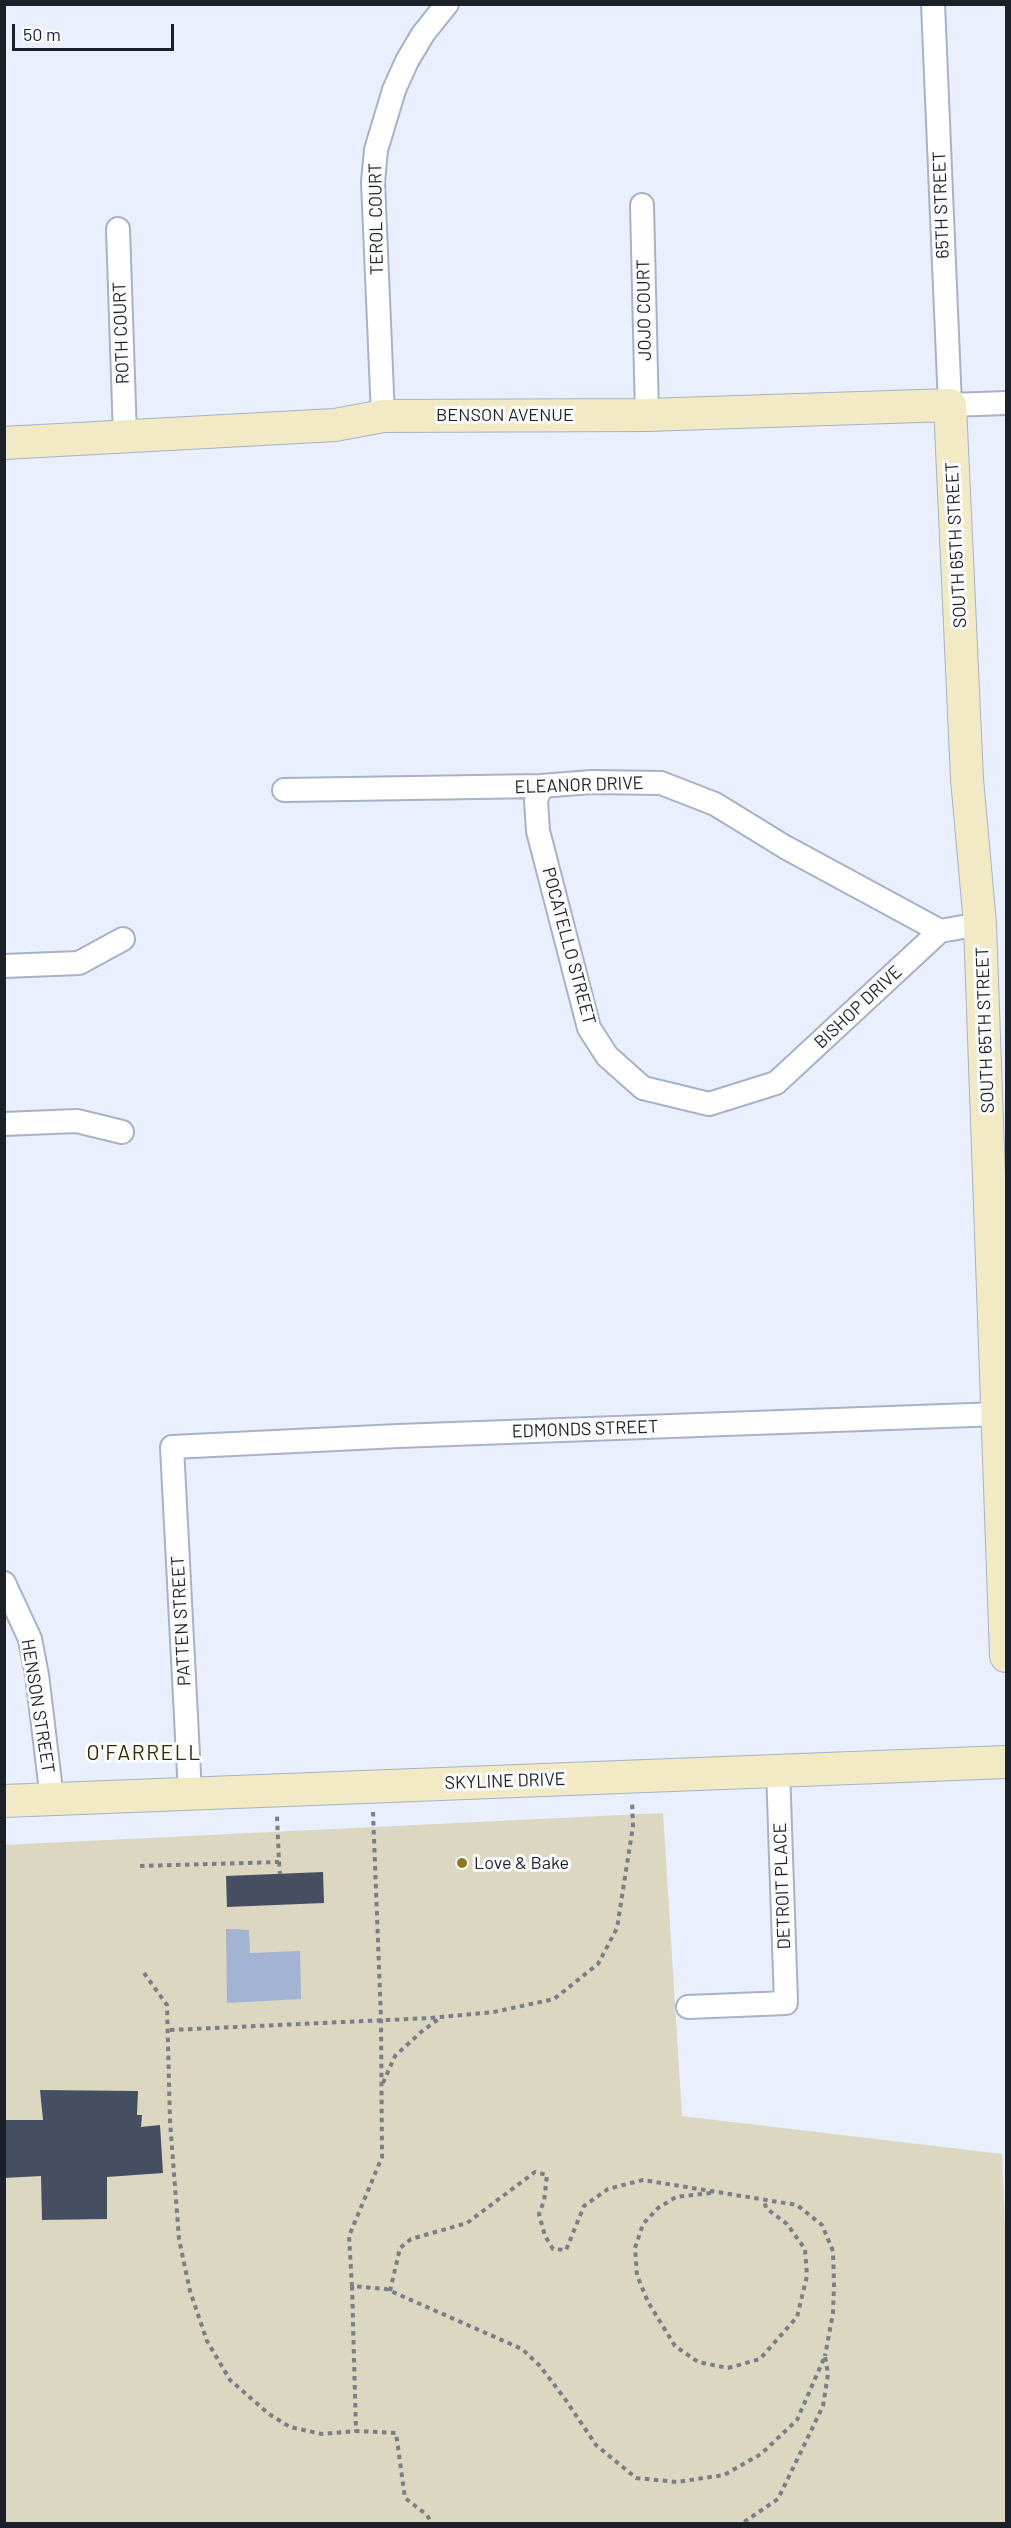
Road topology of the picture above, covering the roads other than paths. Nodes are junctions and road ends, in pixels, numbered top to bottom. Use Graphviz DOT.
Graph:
graph roads {
  1 [pos="447,4"];
  2 [pos="933,4"];
  3 [pos="642,206"];
  4 [pos="118,229"];
  5 [pos="1006,403"];
  6 [pos="950,405"];
  7 [pos="647,415"];
  8 [pos="382,416"];
  9 [pos="125,436"];
  10 [pos="4,443"];
  11 [pos="541,786"];
  12 [pos="284,790"];
  13 [pos="980,924"];
  14 [pos="940,931"];
  15 [pos="123,939"];
  16 [pos="4,966"];
  17 [pos="776,1083"];
  18 [pos="1006,1090"];
  19 [pos="4,1124"];
  20 [pos="122,1132"];
  21 [pos="990,1146"];
  22 [pos="999,1414"];
  23 [pos="172,1447"];
  24 [pos="4,1583"];
  25 [pos="1006,1656"];
  26 [pos="1006,1762"];
  27 [pos="778,1769"];
  28 [pos="190,1794"];
  29 [pos="52,1799"];
  30 [pos="4,1801"];
  31 [pos="688,2007"];
  1 -- 8 [label="street, TEROL COURT"];
  2 -- 6 [label="street, 65TH STREET"];
  3 -- 7 [label="street, JOJO COURT"];
  4 -- 9 [label="street, ROTH COURT"];
  5 -- 6 [label="street, BENSON AVENUE"];
  6 -- 7 [label="street, BENSON AVENUE"];
  6 -- 13 [label="street, SOUTH 65TH STREET"];
  7 -- 8 [label="street, BENSON AVENUE"];
  8 -- 9 [label="street, BENSON AVENUE"];
  9 -- 10 [label="street, BENSON AVENUE"];
  11 -- 12 [label="street, ELEANOR DRIVE"];
  11 -- 14 [label="street, ELEANOR DRIVE"];
  11 -- 17 [label="street, POCATELLO STREET"];
  13 -- 14 [label="street"];
  13 -- 21 [label="street, SOUTH 65TH STREET"];
  14 -- 17 [label="street, BISHOP DRIVE"];
  15 -- 16 [label="street"];
  18 -- 21 [label="street"];
  19 -- 20 [label="street"];
  21 -- 22 [label="street, SOUTH 65TH STREET"];
  22 -- 23 [label="street, EDMONDS STREET"];
  22 -- 25 [label="street, SOUTH 65TH STREET"];
  23 -- 28 [label="street, PATTEN STREET"];
  24 -- 29 [label="street, HENSON STREET"];
  26 -- 27 [label="street, SKYLINE DRIVE"];
  27 -- 28 [label="street, SKYLINE DRIVE"];
  27 -- 31 [label="street, DETROIT PLACE"];
  28 -- 29 [label="street, SKYLINE DRIVE"];
  29 -- 30 [label="street, SKYLINE DRIVE"];
}
